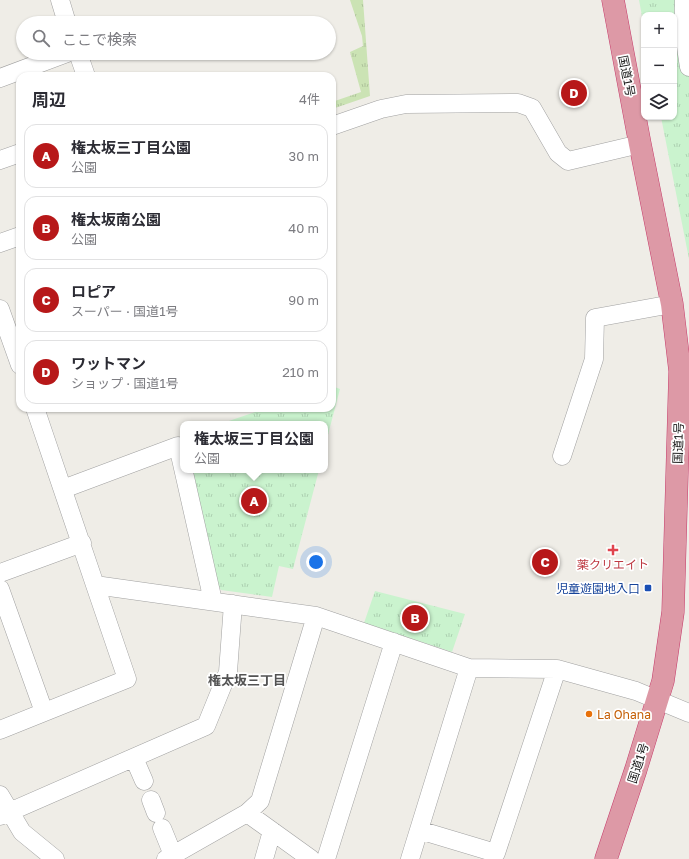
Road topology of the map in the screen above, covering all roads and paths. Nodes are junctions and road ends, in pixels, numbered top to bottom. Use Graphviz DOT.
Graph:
graph roads {
  1 [pos="60,0"];
  2 [pos="613,0"];
  3 [pos="684,0"];
  4 [pos="66,16"];
  5 [pos="48,60"];
  6 [pos="80,60"];
  7 [pos="689,66"];
  8 [pos="16,72"];
  9 [pos="16,72"];
  10 [pos="85,72"];
  11 [pos="0,78"];
  12 [pos="336,125"];
  13 [pos="640,144"];
  14 [pos="16,154"];
  15 [pos="0,160"];
  16 [pos="16,237"];
  17 [pos="0,243"];
  18 [pos="672,304"];
  19 [pos="0,310"];
  20 [pos="15,334"];
  21 [pos="36,412"];
  22 [pos="180,455"];
  23 [pos="562,456"];
  24 [pos="184,473"];
  25 [pos="63,489"];
  26 [pos="82,543"];
  27 [pos="0,573"];
  28 [pos="95,585"];
  29 [pos="0,589"];
  30 [pos="213,601"];
  31 [pos="233,604"];
  32 [pos="316,616"];
  33 [pos="394,642"];
  34 [pos="469,668"];
  35 [pos="557,670"];
  36 [pos="658,700"];
  37 [pos="44,712"];
  38 [pos="689,713"];
  39 [pos="0,730"];
  40 [pos="134,758"];
  41 [pos="0,795"];
  42 [pos="6,814"];
  43 [pos="247,814"];
  44 [pos="419,830"];
  45 [pos="272,831"];
  46 [pos="170,857"];
  47 [pos="55,859"];
  48 [pos="264,859"];
  49 [pos="311,859"];
  50 [pos="326,859"];
  51 [pos="410,859"];
  52 [pos="606,859"];
  1 -- 4 [label="street"];
  2 -- 13 [label="highway, 国道1号"];
  3 -- 7 [label="street"];
  5 -- 8 [label="street"];
  6 -- 10 [label="street"];
  9 -- 11 [label="street"];
  12 -- 13 [label="street"];
  13 -- 18 [label="highway, 国道1号"];
  14 -- 15 [label="street"];
  16 -- 17 [label="street"];
  18 -- 23 [label="street"];
  18 -- 36 [label="highway, 国道1号"];
  19 -- 20 [label="street"];
  21 -- 25 [label="street"];
  22 -- 25 [label="street"];
  24 -- 30 [label="street"];
  25 -- 26 [label="street"];
  26 -- 27 [label="street"];
  26 -- 28 [label="street"];
  28 -- 30 [label="street"];
  28 -- 37 [label="street"];
  29 -- 37 [label="street"];
  30 -- 31 [label="street"];
  31 -- 32 [label="street"];
  31 -- 40 [label="street"];
  32 -- 33 [label="street"];
  32 -- 43 [label="street"];
  33 -- 34 [label="street"];
  33 -- 50 [label="street"];
  34 -- 35 [label="street"];
  34 -- 44 [label="street"];
  35 -- 36 [label="street"];
  35 -- 44 [label="street"];
  36 -- 38 [label="street"];
  36 -- 52 [label="highway, 国道1号"];
  37 -- 39 [label="street"];
  40 -- 42 [label="street"];
  40 -- 46 [label="street"];
  41 -- 42 [label="street"];
  42 -- 47 [label="street"];
  43 -- 45 [label="street"];
  43 -- 46 [label="street"];
  44 -- 51 [label="street"];
  45 -- 48 [label="street"];
  45 -- 49 [label="street"];
}
